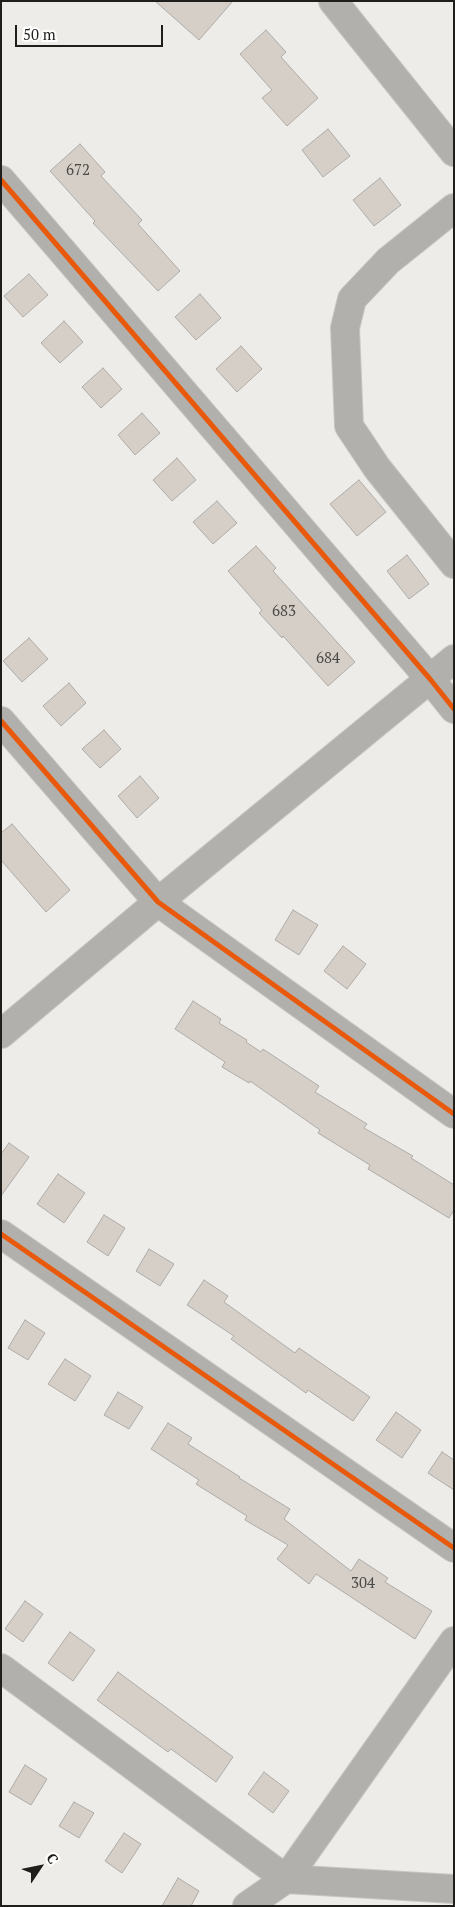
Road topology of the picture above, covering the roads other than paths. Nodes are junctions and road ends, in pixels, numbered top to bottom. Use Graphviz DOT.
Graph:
graph roads {
  1 [pos="332,1"];
  2 [pos="454,152"];
  3 [pos="1,180"];
  4 [pos="454,208"];
  5 [pos="454,564"];
  6 [pos="454,659"];
  7 [pos="430,679"];
  8 [pos="454,709"];
  9 [pos="1,721"];
  10 [pos="158,902"];
  11 [pos="1,1034"];
  12 [pos="454,1114"];
  13 [pos="1,1234"];
  14 [pos="454,1548"];
  15 [pos="454,1641"];
  16 [pos="1,1668"];
  17 [pos="286,1879"];
  18 [pos="454,1889"];
  19 [pos="247,1906"];
  1 -- 2 [label="street"];
  3 -- 7 [label="street"];
  4 -- 5 [label="street"];
  6 -- 7 [label="street"];
  7 -- 8 [label="street"];
  7 -- 10 [label="street"];
  9 -- 10 [label="street"];
  10 -- 11 [label="street"];
  10 -- 12 [label="street"];
  13 -- 14 [label="street"];
  15 -- 17 [label="street"];
  16 -- 17 [label="street"];
  17 -- 18 [label="street"];
  17 -- 19 [label="street"];
}
